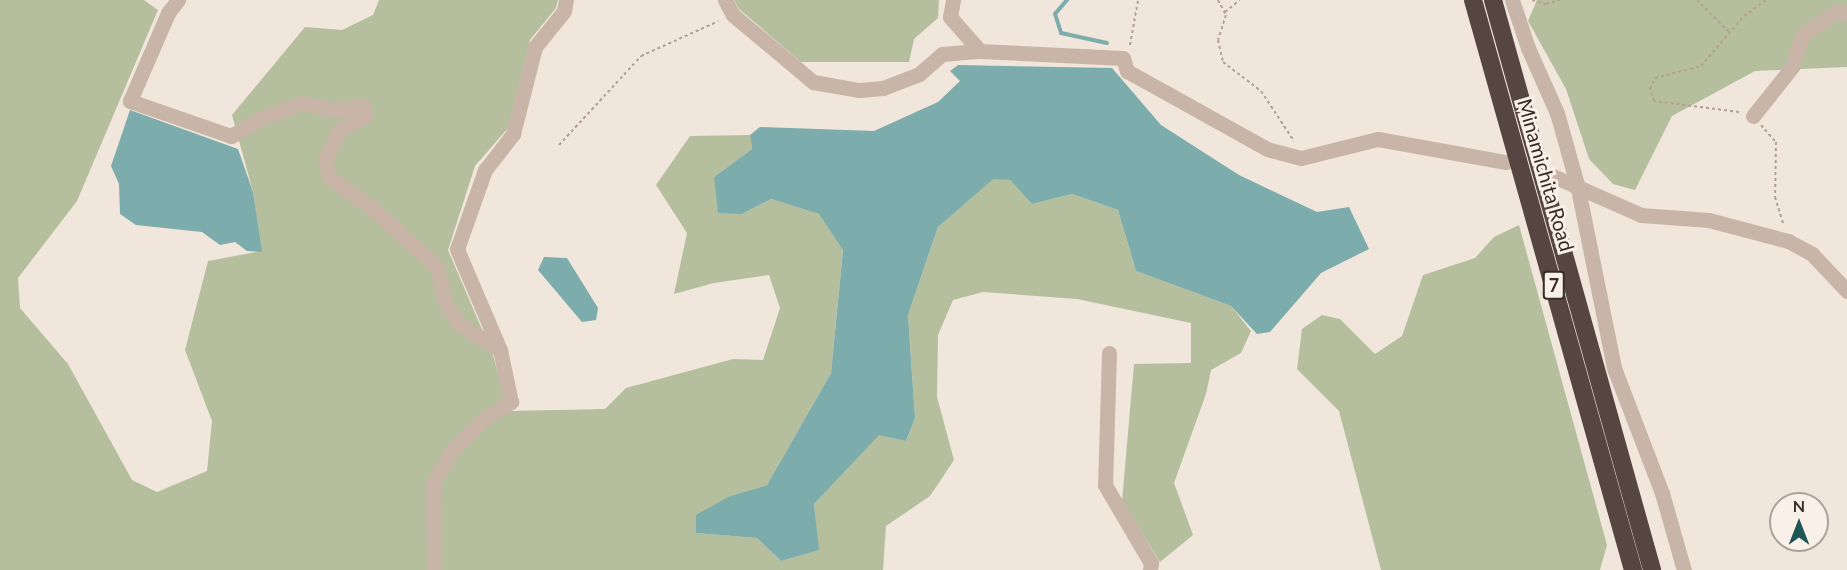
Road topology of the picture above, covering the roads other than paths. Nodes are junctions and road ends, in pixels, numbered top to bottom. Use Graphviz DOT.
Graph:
graph roads {
  1 [pos="178,0"];
  2 [pos="566,0"];
  3 [pos="724,0"];
  4 [pos="953,0"];
  5 [pos="1473,0"];
  6 [pos="1493,0"];
  7 [pos="1512,0"];
  8 [pos="1847,13"];
  9 [pos="981,51"];
  10 [pos="1753,116"];
  11 [pos="1506,162"];
  12 [pos="1553,176"];
  13 [pos="1577,183"];
  14 [pos="1847,291"];
  15 [pos="500,350"];
  16 [pos="1109,353"];
  17 [pos="434,570"];
  18 [pos="1149,570"];
  19 [pos="1633,570"];
  20 [pos="1652,570"];
  21 [pos="1684,570"];
  1 -- 15 [label="street"];
  2 -- 15 [label="street"];
  3 -- 9 [label="street"];
  4 -- 9 [label="street"];
  5 -- 19 [label="highway, Minamichita Road / 7"];
  6 -- 20 [label="highway, Minamichita Road / 7"];
  7 -- 13 [label="street"];
  8 -- 10 [label="street"];
  9 -- 11 [label="street"];
  12 -- 13 [label="street"];
  13 -- 14 [label="street"];
  13 -- 21 [label="street"];
  15 -- 17 [label="street"];
  16 -- 18 [label="street"];
}
